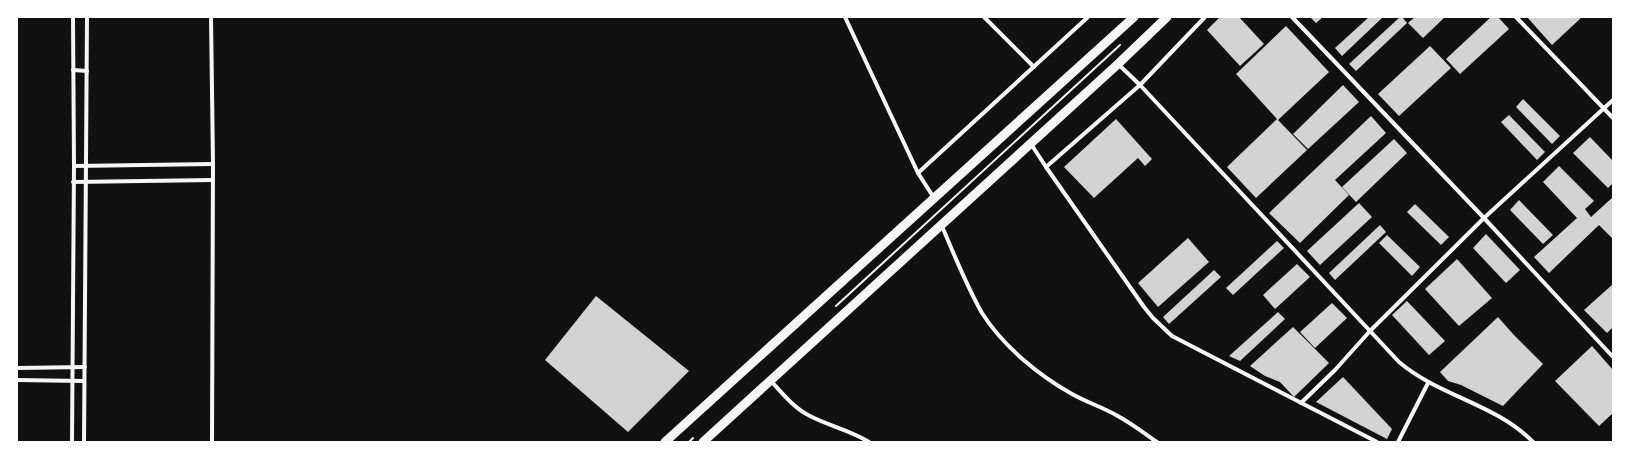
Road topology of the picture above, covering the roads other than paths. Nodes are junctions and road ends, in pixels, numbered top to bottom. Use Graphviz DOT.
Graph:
graph roads {
  1 [pos="73,17"];
  2 [pos="87,17"];
  3 [pos="211,17"];
  4 [pos="845,17"];
  5 [pos="984,17"];
  6 [pos="1088,17"];
  7 [pos="1134,17"];
  8 [pos="1167,17"];
  9 [pos="1205,17"];
  10 [pos="1292,17"];
  11 [pos="1516,17"];
  12 [pos="1118,64"];
  13 [pos="1034,67"];
  14 [pos="73,70"];
  15 [pos="88,71"];
  16 [pos="1140,85"];
  17 [pos="1613,100"];
  18 [pos="1604,108"];
  19 [pos="1613,118"];
  20 [pos="1031,144"];
  21 [pos="213,164"];
  22 [pos="74,166"];
  23 [pos="86,166"];
  24 [pos="1046,167"];
  25 [pos="918,173"];
  26 [pos="213,180"];
  27 [pos="73,182"];
  28 [pos="86,182"];
  29 [pos="935,198"];
  30 [pos="1484,218"];
  31 [pos="941,224"];
  32 [pos="1370,331"];
  33 [pos="1613,357"];
  34 [pos="72,367"];
  35 [pos="85,367"];
  36 [pos="17,368"];
  37 [pos="17,380"];
  38 [pos="770,380"];
  39 [pos="71,381"];
  40 [pos="84,381"];
  41 [pos="1428,383"];
  42 [pos="1301,403"];
  43 [pos="72,442"];
  44 [pos="84,442"];
  45 [pos="212,442"];
  46 [pos="666,442"];
  47 [pos="703,442"];
  48 [pos="869,442"];
  49 [pos="1157,442"];
  50 [pos="1377,442"];
  51 [pos="1398,442"];
  52 [pos="1533,442"];
  1 -- 14 [label="street"];
  2 -- 15 [label="street"];
  3 -- 21 [label="street"];
  4 -- 25 [label="street"];
  5 -- 13 [label="street"];
  6 -- 13 [label="street"];
  7 -- 29 [label="main road"];
  8 -- 12 [label="main road"];
  9 -- 16 [label="street"];
  10 -- 30 [label="street"];
  11 -- 18 [label="street"];
  12 -- 16 [label="street"];
  12 -- 20 [label="main road"];
  13 -- 25 [label="street"];
  14 -- 15 [label="street"];
  14 -- 22 [label="street"];
  15 -- 23 [label="street"];
  16 -- 24 [label="street"];
  16 -- 32 [label="street"];
  17 -- 18 [label="street"];
  18 -- 19 [label="street"];
  18 -- 30 [label="street"];
  20 -- 24 [label="street"];
  20 -- 31 [label="main road"];
  21 -- 23 [label="street"];
  21 -- 26 [label="street"];
  22 -- 23 [label="street"];
  22 -- 27 [label="street"];
  23 -- 28 [label="street"];
  24 -- 42 [label="street"];
  25 -- 29 [label="street"];
  26 -- 28 [label="street"];
  26 -- 45 [label="street"];
  27 -- 28 [label="street"];
  27 -- 34 [label="street"];
  28 -- 35 [label="street"];
  29 -- 46 [label="main road"];
  30 -- 32 [label="street"];
  30 -- 33 [label="street"];
  31 -- 38 [label="main road"];
  31 -- 49 [label="street"];
  32 -- 41 [label="street"];
  32 -- 42 [label="street"];
  34 -- 35 [label="street"];
  34 -- 36 [label="street"];
  34 -- 39 [label="street"];
  35 -- 40 [label="street"];
  37 -- 39 [label="street"];
  38 -- 47 [label="main road"];
  38 -- 48 [label="street"];
  39 -- 40 [label="street"];
  39 -- 43 [label="street"];
  40 -- 44 [label="street"];
  41 -- 51 [label="street"];
  41 -- 52 [label="street"];
  42 -- 50 [label="street"];
}
